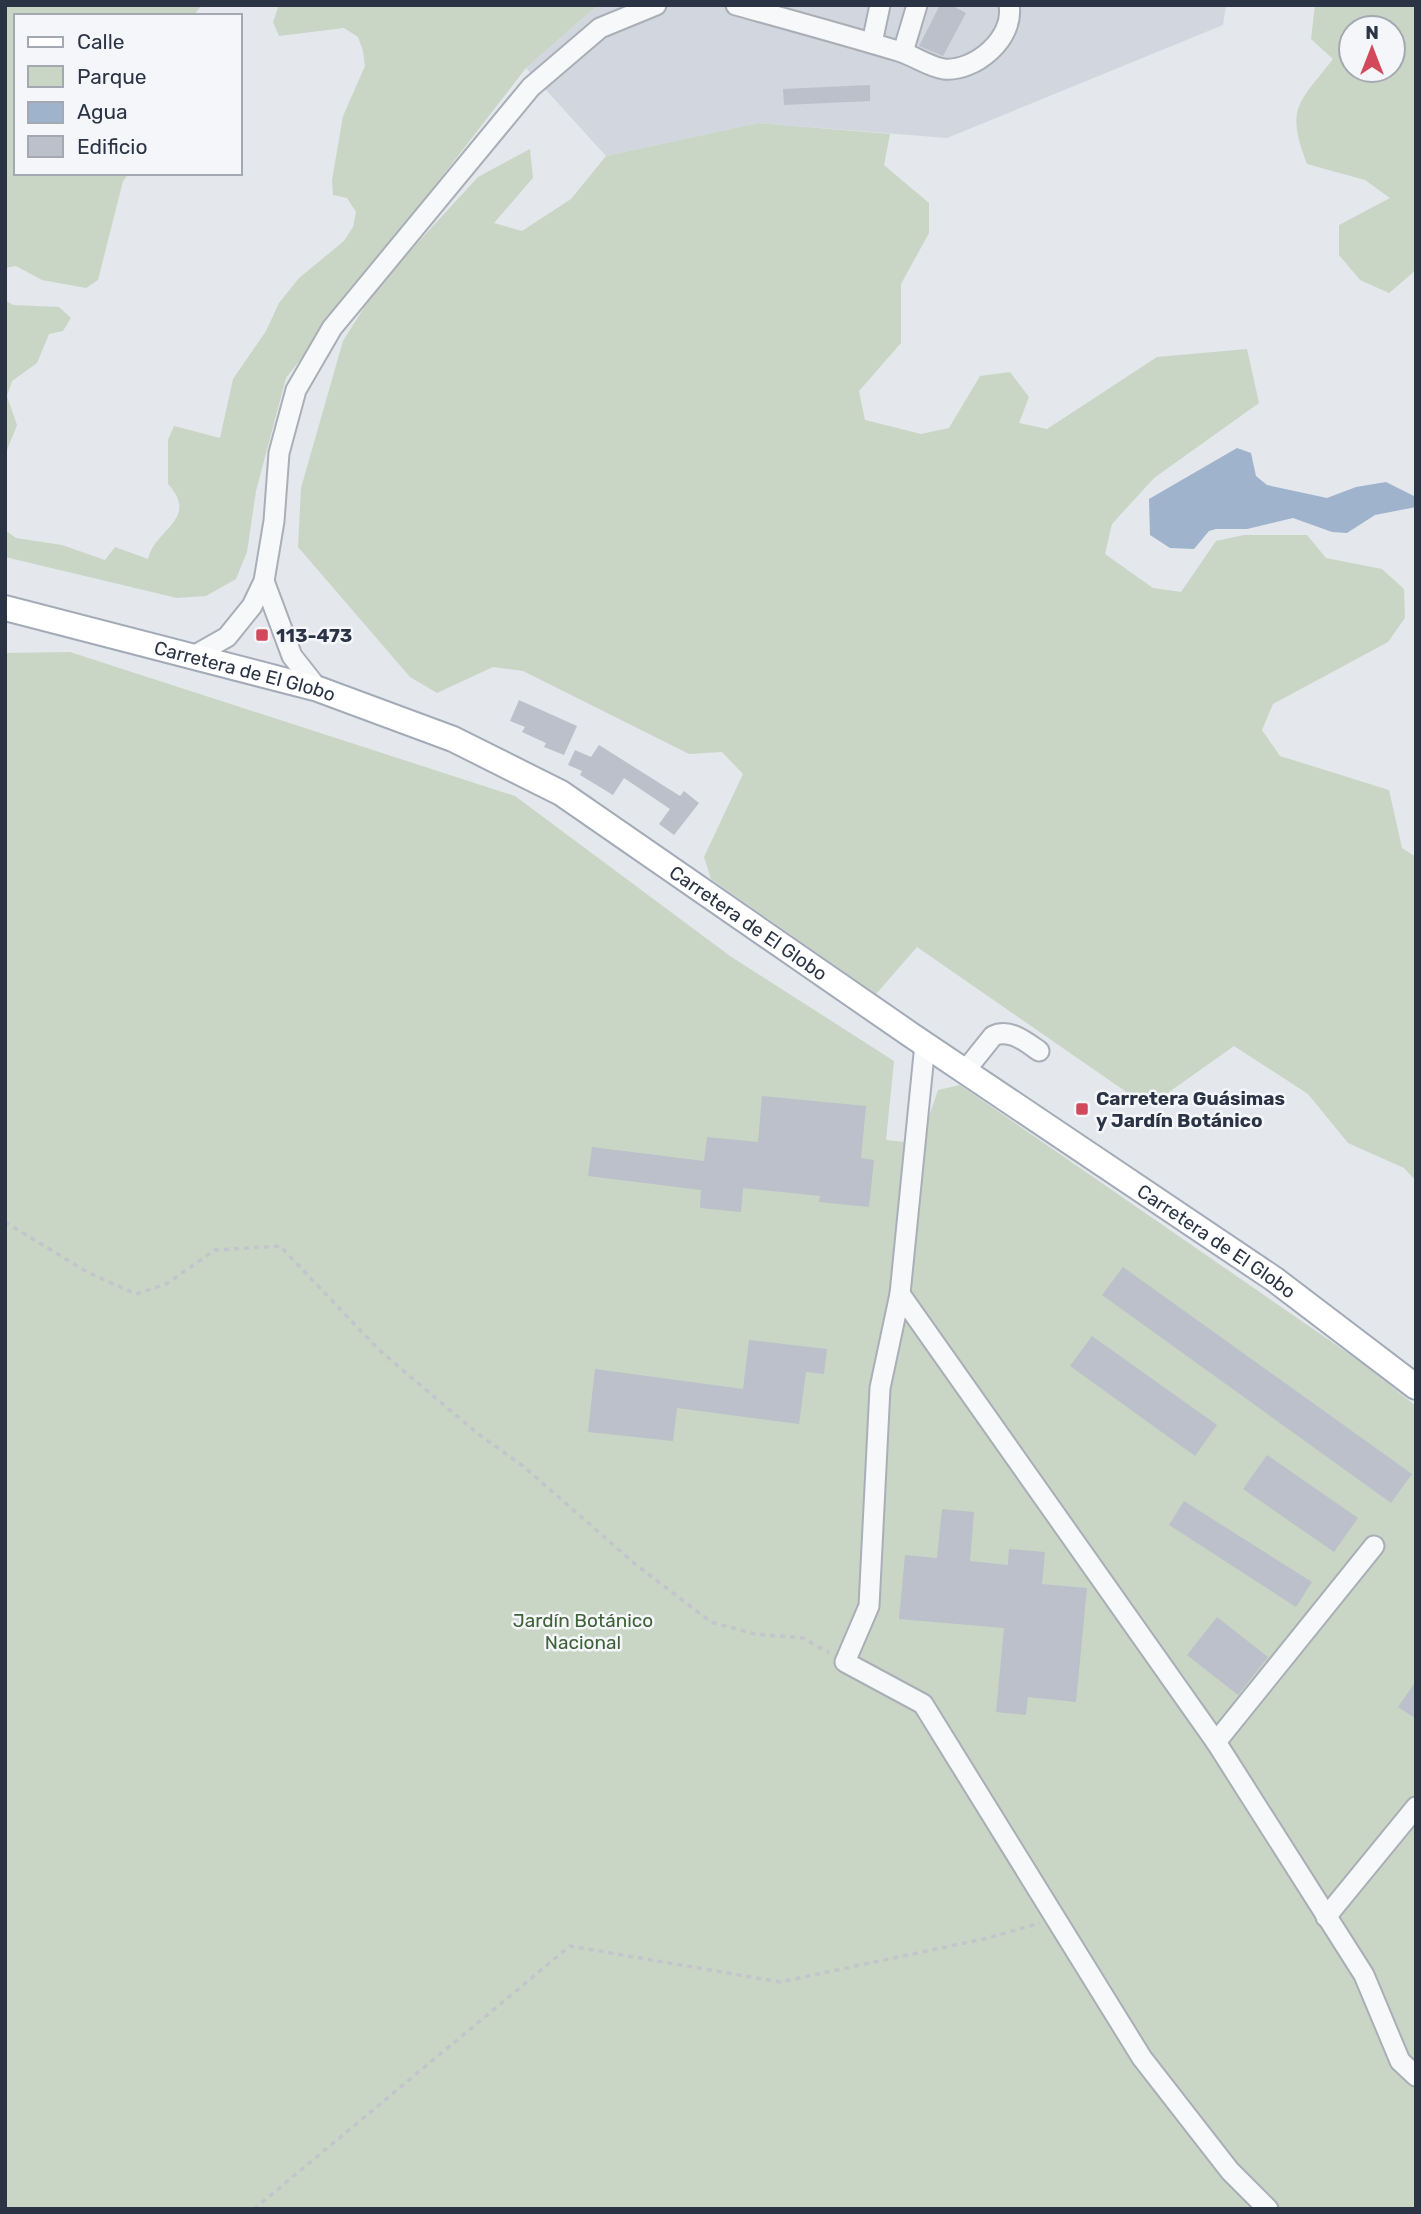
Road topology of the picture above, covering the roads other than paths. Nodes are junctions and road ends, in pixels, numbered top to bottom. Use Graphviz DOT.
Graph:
graph roads {
  1 [pos="656,5"];
  2 [pos="736,5"];
  3 [pos="880,5"];
  4 [pos="917,5"];
  5 [pos="1009,5"];
  6 [pos="872,43"];
  7 [pos="903,52"];
  8 [pos="264,581"];
  9 [pos="5,608"];
  10 [pos="190,658"];
  11 [pos="318,690"];
  12 [pos="925,1044"];
  13 [pos="1040,1051"];
  14 [pos="965,1071"];
  15 [pos="900,1294"];
  16 [pos="1416,1387"];
  17 [pos="1374,1546"];
  18 [pos="1216,1742"];
  19 [pos="1416,1807"];
  20 [pos="1326,1917"];
  21 [pos="1416,2076"];
  22 [pos="1268,2209"];
  1 -- 8 [label="street"];
  2 -- 6 [label="street"];
  3 -- 6 [label="street"];
  4 -- 7 [label="street"];
  5 -- 7 [label="street"];
  6 -- 7 [label="street"];
  8 -- 10 [label="street"];
  8 -- 11 [label="street"];
  9 -- 10 [label="main road, Carretera de El Globo"];
  10 -- 11 [label="main road, Carretera de El Globo"];
  11 -- 12 [label="main road, Carretera de El Globo"];
  12 -- 14 [label="main road, Carretera de El Globo"];
  12 -- 15 [label="street"];
  13 -- 14 [label="street"];
  14 -- 16 [label="main road, Carretera de El Globo"];
  15 -- 18 [label="street"];
  15 -- 22 [label="street"];
  17 -- 18 [label="street"];
  18 -- 20 [label="street"];
  19 -- 20 [label="street"];
  20 -- 21 [label="street"];
}
